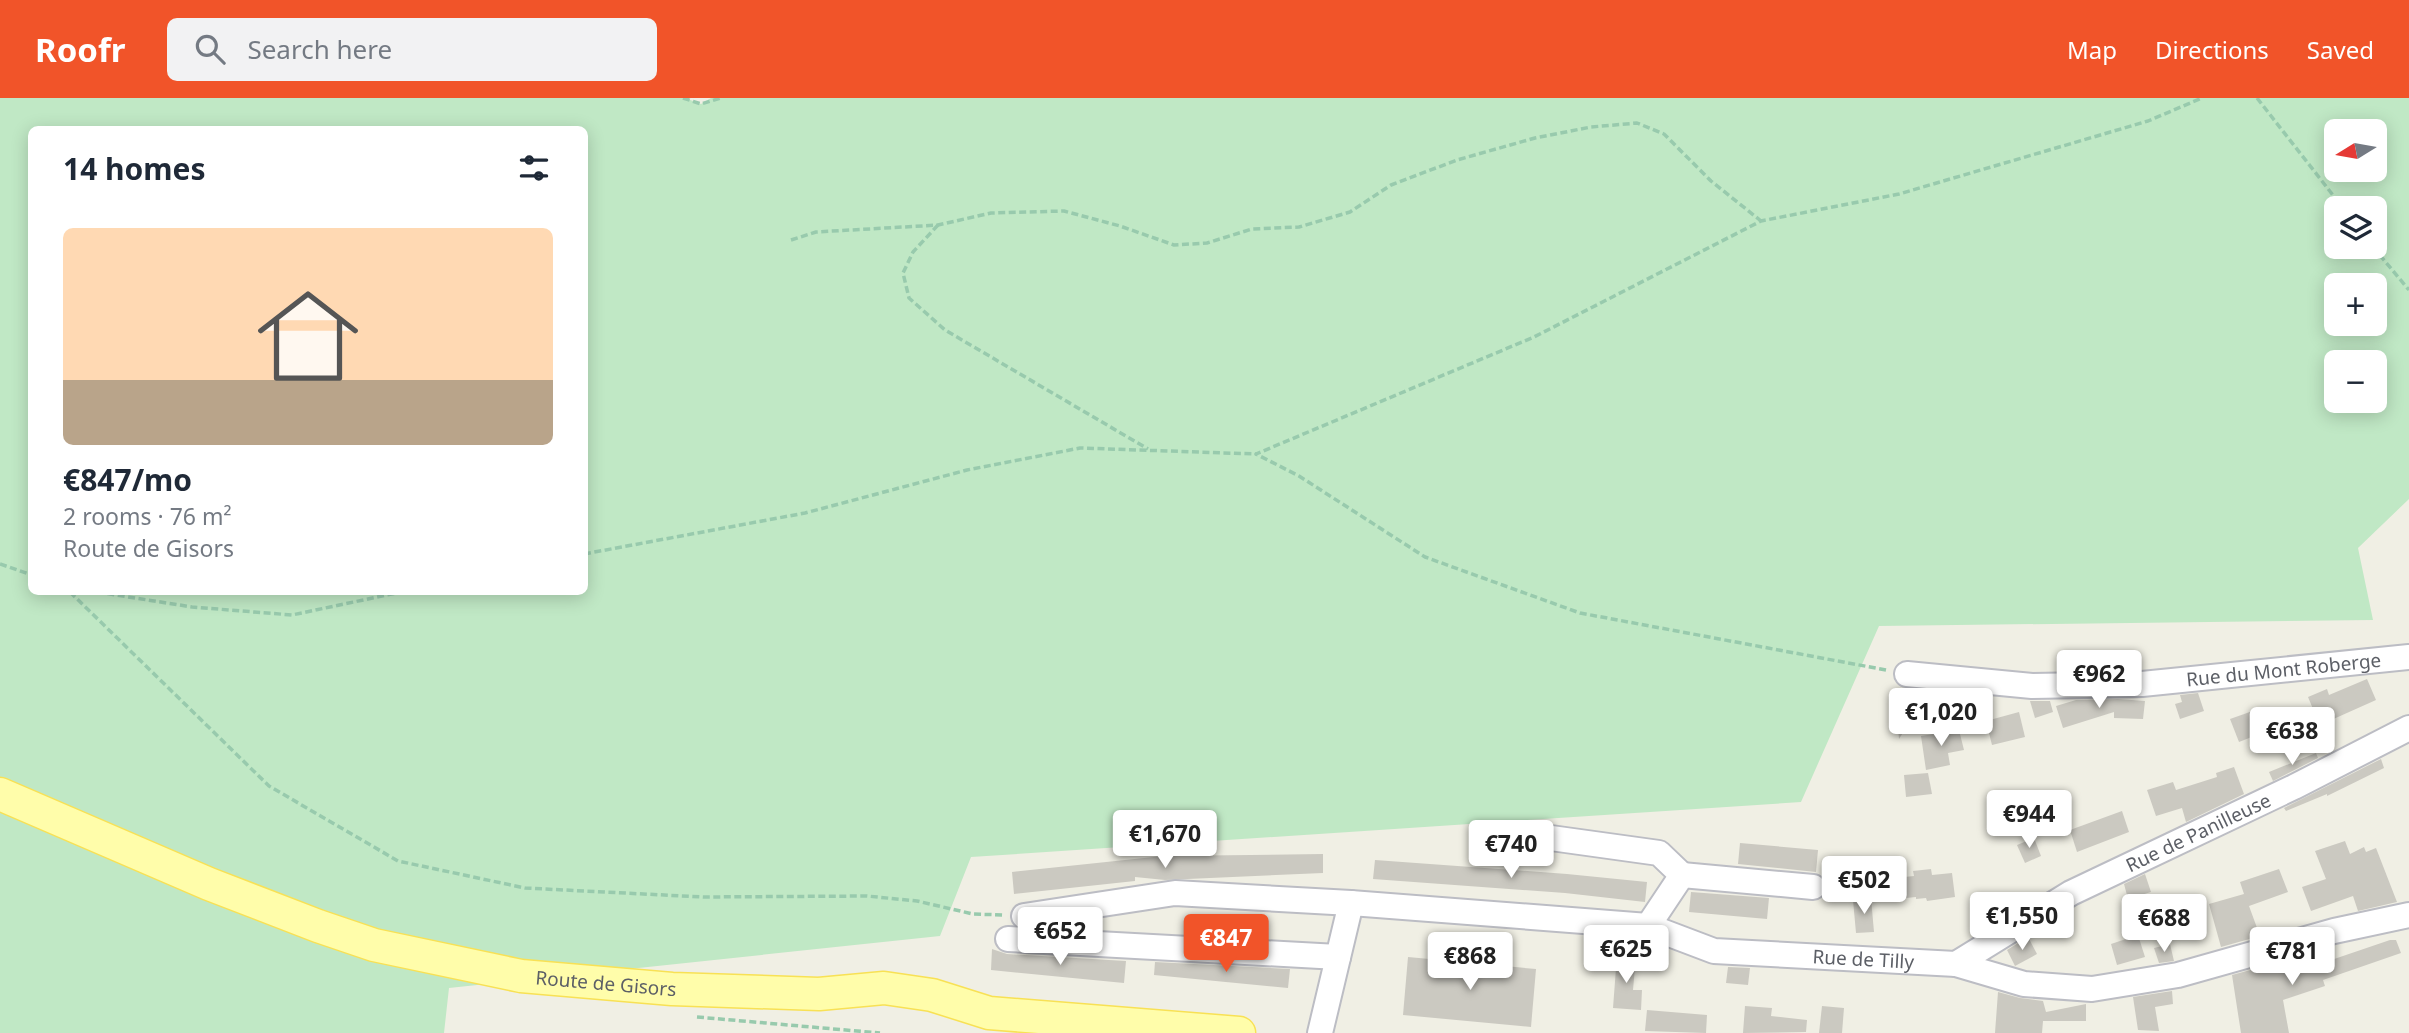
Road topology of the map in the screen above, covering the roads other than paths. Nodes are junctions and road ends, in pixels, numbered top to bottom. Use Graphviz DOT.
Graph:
graph roads {
  1 [pos="2409,657"];
  2 [pos="1906,674"];
  3 [pos="2409,728"];
  4 [pos="0,794"];
  5 [pos="1551,838"];
  6 [pos="1682,875"];
  7 [pos="1812,887"];
  8 [pos="1351,903"];
  9 [pos="2409,915"];
  10 [pos="1024,916"];
  11 [pos="1648,926"];
  12 [pos="1008,939"];
  13 [pos="1338,957"];
  14 [pos="1956,964"];
  15 [pos="1239,1033"];
  16 [pos="1320,1033"];
  1 -- 2 [label="street, Rue du Mont Roberge"];
  3 -- 14 [label="street, Rue de Panilleuse"];
  4 -- 15 [label="main road, Route de Gisors"];
  5 -- 6 [label="street"];
  6 -- 7 [label="street"];
  6 -- 11 [label="street"];
  8 -- 10 [label="street, Rue de Tilly"];
  8 -- 11 [label="street, Rue de Tilly"];
  8 -- 13 [label="street"];
  9 -- 14 [label="street, Rue de Tilly"];
  11 -- 14 [label="street, Rue de Tilly"];
  12 -- 13 [label="street"];
  13 -- 16 [label="street"];
}
